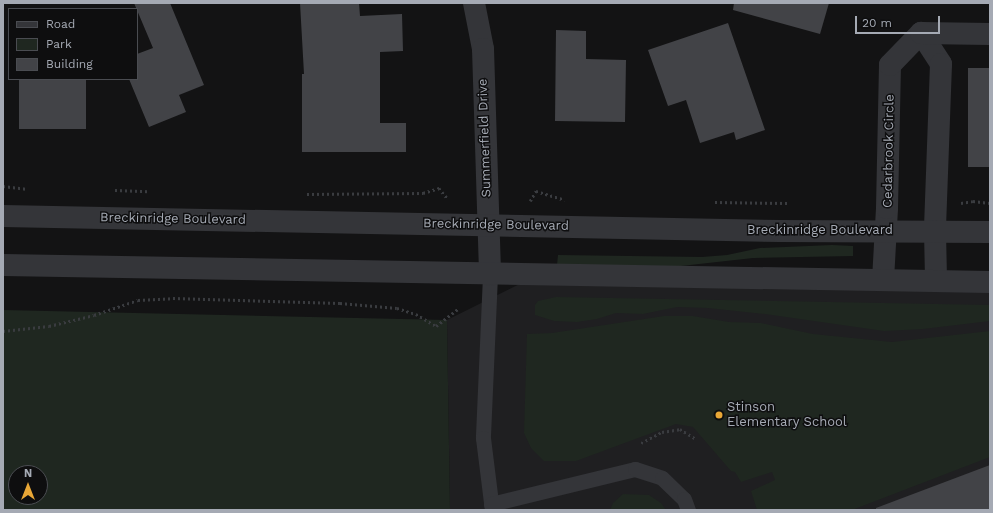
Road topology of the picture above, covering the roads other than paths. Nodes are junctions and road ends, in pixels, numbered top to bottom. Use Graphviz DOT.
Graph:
graph roads {
  1 [pos="474,3"];
  2 [pos="921,34"];
  3 [pos="990,34"];
  4 [pos="3,216"];
  5 [pos="487,225"];
  6 [pos="887,230"];
  7 [pos="935,231"];
  8 [pos="990,232"];
  9 [pos="3,265"];
  10 [pos="490,275"];
  11 [pos="883,280"];
  12 [pos="936,280"];
  13 [pos="990,282"];
  14 [pos="492,507"];
  15 [pos="688,510"];
  1 -- 5 [label="street, Summerfield Drive"];
  2 -- 3 [label="street"];
  2 -- 6 [label="street, Cedarbrook Circle"];
  2 -- 7 [label="street"];
  4 -- 5 [label="street, Breckinridge Boulevard"];
  5 -- 6 [label="street, Breckinridge Boulevard"];
  5 -- 10 [label="street, Summerfield Drive"];
  6 -- 7 [label="street, Breckinridge Boulevard"];
  6 -- 11 [label="street, Cedarbrook Circle"];
  7 -- 8 [label="street, Breckinridge Boulevard"];
  7 -- 12 [label="street"];
  9 -- 10 [label="street"];
  10 -- 11 [label="street"];
  10 -- 14 [label="lane"];
  11 -- 12 [label="street"];
  12 -- 13 [label="street"];
  14 -- 15 [label="lane"];
}
